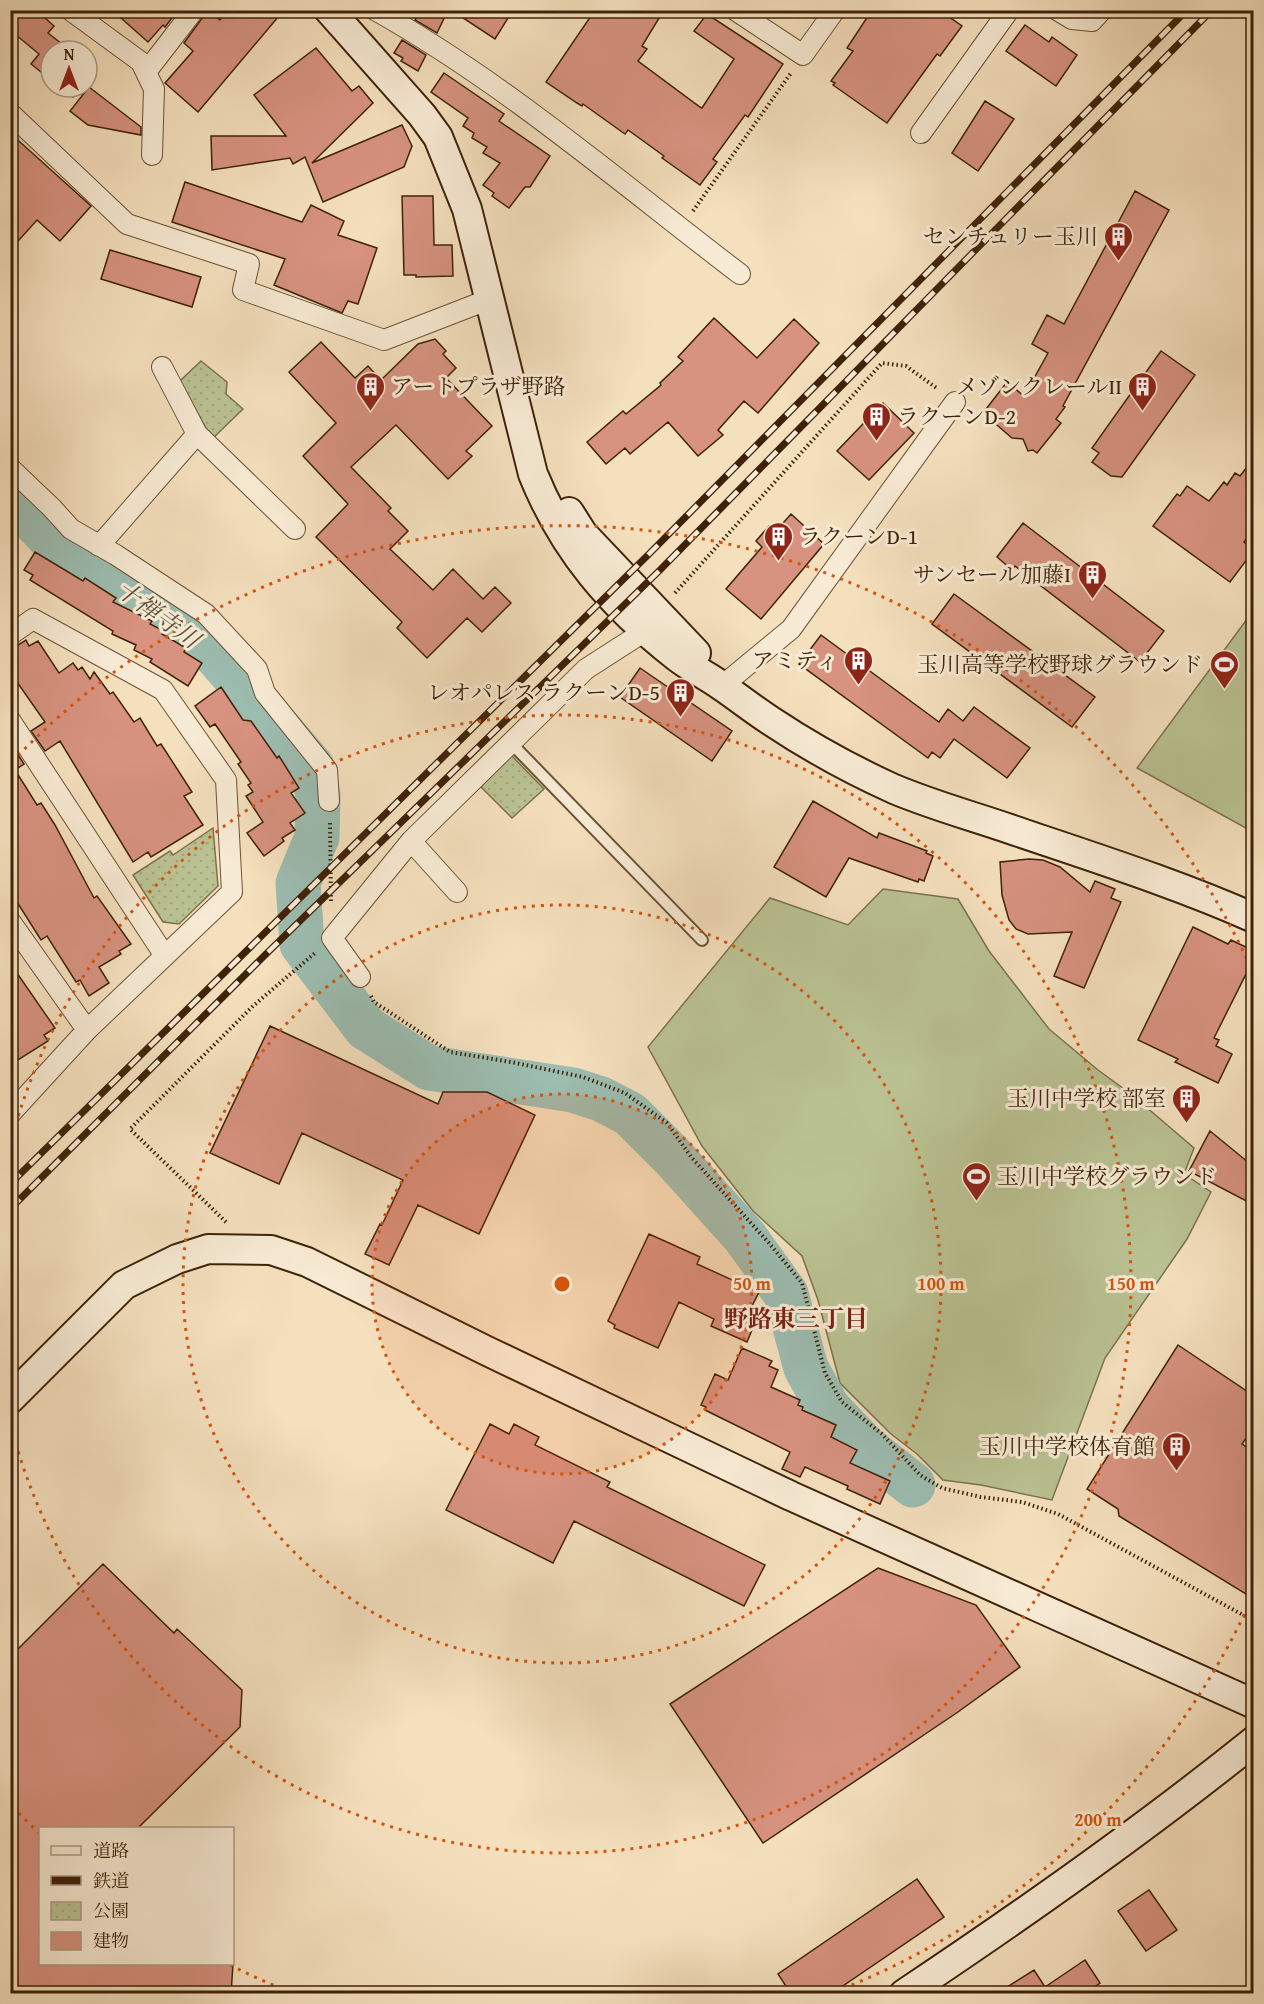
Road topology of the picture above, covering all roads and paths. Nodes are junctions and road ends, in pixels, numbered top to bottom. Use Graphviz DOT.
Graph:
graph roads {
  1 [pos="70,10"];
  2 [pos="194,10"];
  3 [pos="329,10"];
  4 [pos="375,10"];
  5 [pos="735,10"];
  6 [pos="835,10"];
  7 [pos="1009,10"];
  8 [pos="1057,10"];
  9 [pos="1102,10"];
  10 [pos="803,55"];
  11 [pos="146,72"];
  12 [pos="10,113"];
  13 [pos="921,133"];
  14 [pos="152,155"];
  15 [pos="681,228"];
  16 [pos="740,274"];
  17 [pos="490,299"];
  18 [pos="162,367"];
  19 [pos="955,402"];
  20 [pos="197,434"];
  21 [pos="10,468"];
  22 [pos="295,529"];
  23 [pos="99,546"];
  24 [pos="651,622"];
  25 [pos="10,634"];
  26 [pos="722,686"];
  27 [pos="10,720"];
  28 [pos="512,744"];
  29 [pos="329,801"];
  30 [pos="411,841"];
  31 [pos="457,892"];
  32 [pos="1254,918"];
  33 [pos="10,921"];
  34 [pos="332,938"];
  35 [pos="702,940"];
  36 [pos="17,943"];
  37 [pos="165,956"];
  38 [pos="360,977"];
  39 [pos="87,1030"];
  40 [pos="10,1114"];
  41 [pos="256,1251"];
  42 [pos="10,1400"];
  43 [pos="1254,1621"];
  44 [pos="1254,1704"];
  45 [pos="1254,1741"];
  46 [pos="904,1994"];
  1 -- 11 [label="street"];
  2 -- 11 [label="street"];
  3 -- 17 [label="street"];
  4 -- 15 [label="street"];
  5 -- 10 [label="street"];
  6 -- 10 [label="street"];
  7 -- 13 [label="street"];
  8 -- 9 [label="street"];
  10 -- 15 [label="path"];
  11 -- 14 [label="street"];
  12 -- 17 [label="street"];
  15 -- 16 [label="street"];
  17 -- 24 [label="street"];
  18 -- 20 [label="street"];
  19 -- 24 [label="path"];
  19 -- 26 [label="street"];
  20 -- 22 [label="street"];
  20 -- 23 [label="street"];
  21 -- 23 [label="street"];
  23 -- 29 [label="street"];
  24 -- 26 [label="street"];
  24 -- 28 [label="street"];
  25 -- 37 [label="street"];
  26 -- 32 [label="street"];
  27 -- 37 [label="street"];
  28 -- 30 [label="street"];
  28 -- 35 [label="lane"];
  29 -- 34 [label="path"];
  30 -- 31 [label="street"];
  30 -- 34 [label="street"];
  33 -- 36 [label="street"];
  34 -- 38 [label="street"];
  34 -- 41 [label="path"];
  36 -- 39 [label="street"];
  37 -- 39 [label="street"];
  38 -- 43 [label="path"];
  39 -- 40 [label="street"];
  41 -- 42 [label="street"];
  41 -- 44 [label="street"];
  45 -- 46 [label="street"];
}
